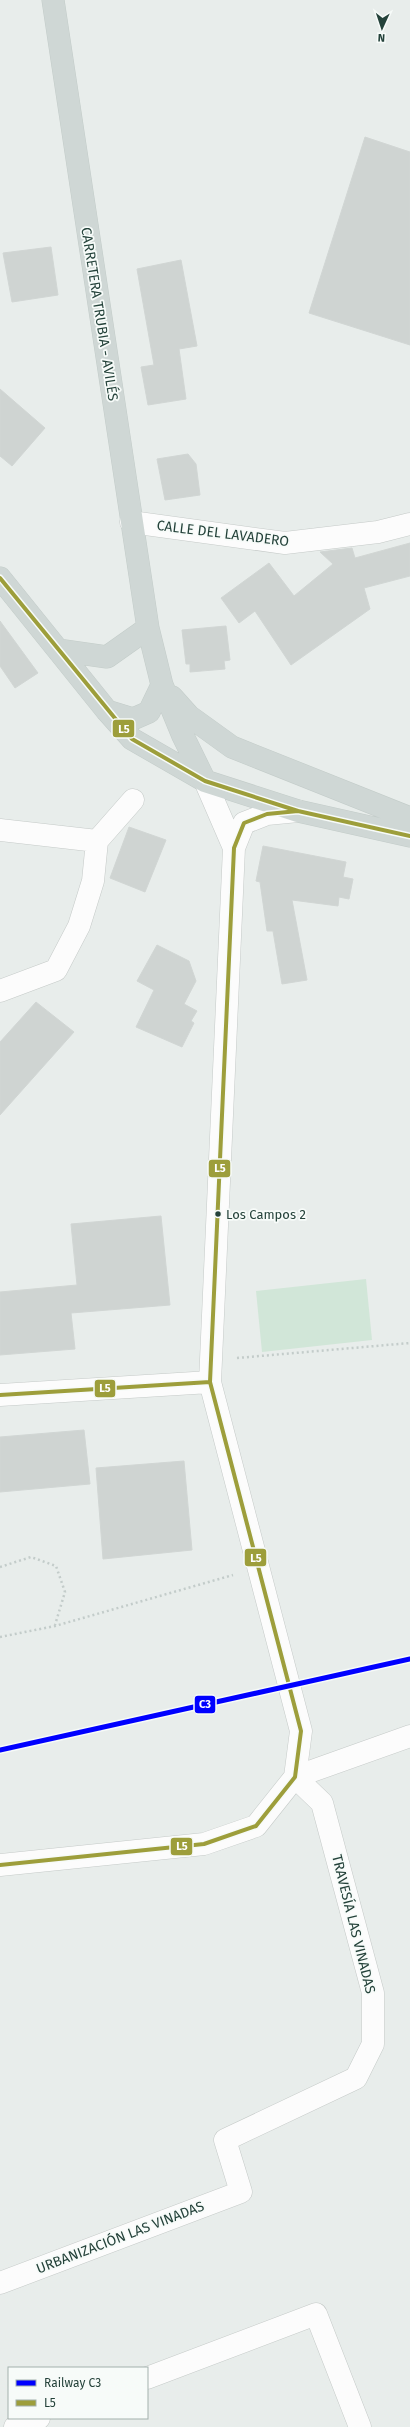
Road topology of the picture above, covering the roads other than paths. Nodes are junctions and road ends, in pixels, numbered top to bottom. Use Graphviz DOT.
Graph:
graph roads {
  1 [pos="53,0"];
  2 [pos="131,522"];
  3 [pos="410,524"];
  4 [pos="0,578"];
  5 [pos="148,628"];
  6 [pos="58,650"];
  7 [pos="162,685"];
  8 [pos="106,711"];
  9 [pos="205,781"];
  10 [pos="133,800"];
  11 [pos="298,811"];
  12 [pos="410,818"];
  13 [pos="0,830"];
  14 [pos="410,836"];
  15 [pos="97,842"];
  16 [pos="234,848"];
  17 [pos="0,992"];
  18 [pos="210,1382"];
  19 [pos="0,1394"];
  20 [pos="410,1736"];
  21 [pos="295,1777"];
  22 [pos="0,1865"];
  23 [pos="241,2192"];
  24 [pos="0,2283"];
  25 [pos="148,2378"];
  26 [pos="36,2419"];
  27 [pos="15,2427"];
  28 [pos="360,2427"];
  1 -- 2 [label="main road, CARRETERA TRUBIA - AVILÉS"];
  2 -- 3 [label="street, CALLE DEL LAVADERO"];
  2 -- 5 [label="main road, CARRETERA TRUBIA - AVILÉS"];
  4 -- 6 [label="main road"];
  5 -- 6 [label="main road"];
  5 -- 7 [label="main road, CARRETERA TRUBIA - AVILÉS"];
  6 -- 8 [label="main road"];
  7 -- 8 [label="main road"];
  7 -- 9 [label="main road, CARRETERA TRUBIA - AVILÉS"];
  7 -- 12 [label="main road"];
  8 -- 9 [label="main road"];
  9 -- 11 [label="main road"];
  9 -- 16 [label="street"];
  10 -- 15 [label="street"];
  11 -- 14 [label="main road"];
  11 -- 16 [label="street"];
  13 -- 15 [label="street"];
  15 -- 17 [label="street"];
  16 -- 18 [label="street"];
  18 -- 19 [label="street"];
  18 -- 21 [label="street"];
  20 -- 21 [label="street"];
  21 -- 22 [label="street"];
  21 -- 23 [label="street, TRAVESÍA LAS VINADAS"];
  23 -- 24 [label="street, URBANIZACIÓN LAS VINADAS"];
  25 -- 28 [label="street"];
  26 -- 27 [label="street"];
}
